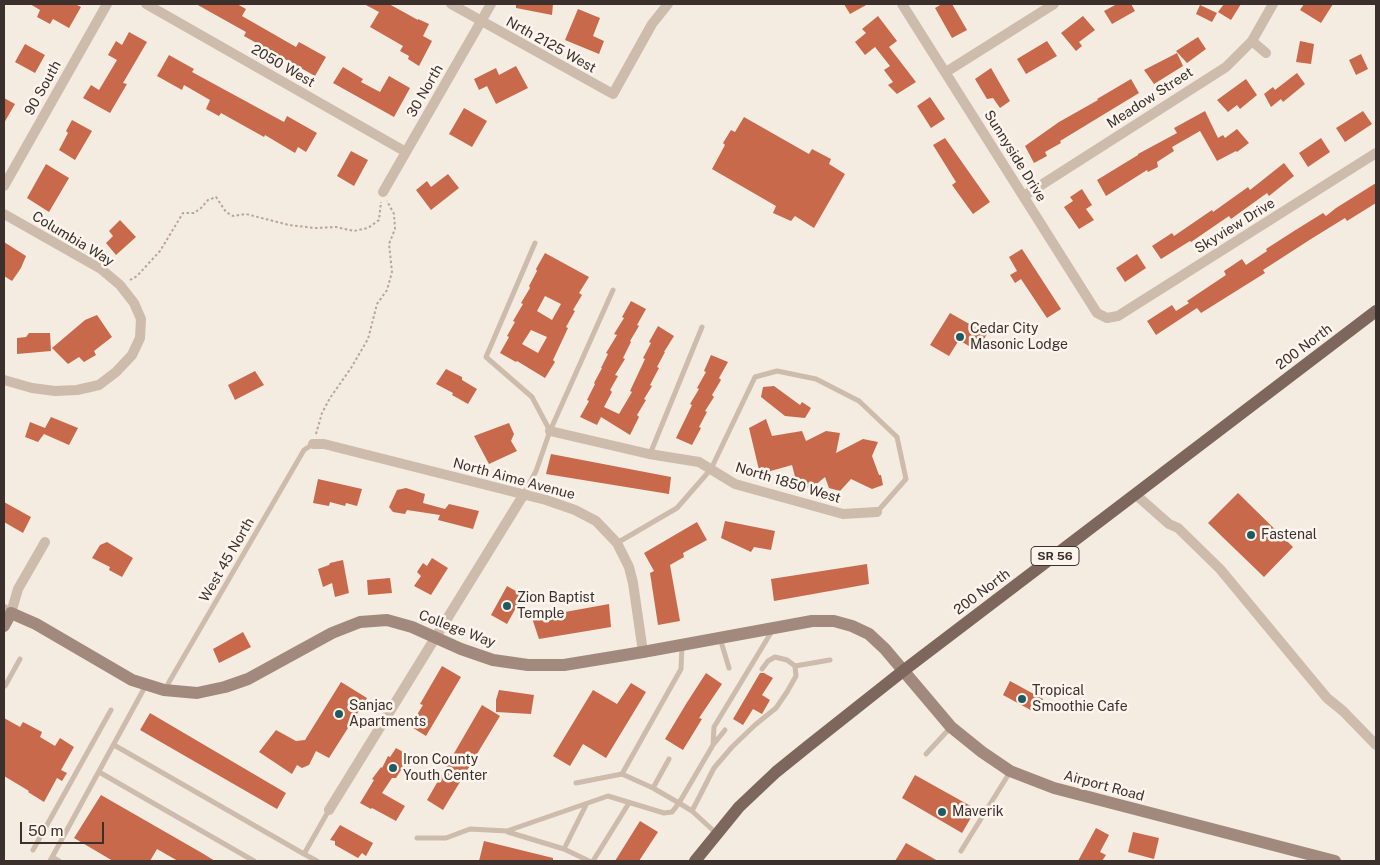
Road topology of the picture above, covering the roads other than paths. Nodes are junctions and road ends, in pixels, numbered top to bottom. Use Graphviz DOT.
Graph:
graph roads {
  1 [pos="107,4"];
  2 [pos="146,4"];
  3 [pos="451,4"];
  4 [pos="491,4"];
  5 [pos="668,4"];
  6 [pos="902,4"];
  7 [pos="1054,4"];
  8 [pos="1273,4"];
  9 [pos="481,21"];
  10 [pos="1252,41"];
  11 [pos="1266,54"];
  12 [pos="946,72"];
  13 [pos="406,152"];
  14 [pos="1376,153"];
  15 [pos="4,186"];
  16 [pos="383,192"];
  17 [pos="1024,196"];
  18 [pos="4,214"];
  19 [pos="535,243"];
  20 [pos="613,290"];
  21 [pos="1376,311"];
  22 [pos="1107,318"];
  23 [pos="702,328"];
  24 [pos="4,380"];
  25 [pos="550,431"];
  26 [pos="313,444"];
  27 [pos="649,454"];
  28 [pos="711,469"];
  29 [pos="524,494"];
  30 [pos="1135,494"];
  31 [pos="877,512"];
  32 [pos="45,542"];
  33 [pos="617,543"];
  34 [pos="8,611"];
  35 [pos="4,626"];
  36 [pos="773,628"];
  37 [pos="437,637"];
  38 [pos="720,638"];
  39 [pos="682,645"];
  40 [pos="643,652"];
  41 [pos="20,659"];
  42 [pos="830,660"];
  43 [pos="795,666"];
  44 [pos="729,668"];
  45 [pos="762,669"];
  46 [pos="903,671"];
  47 [pos="147,685"];
  48 [pos="5,686"];
  49 [pos="164,690"];
  50 [pos="111,710"];
  51 [pos="951,727"];
  52 [pos="725,730"];
  53 [pos="114,745"];
  54 [pos="712,745"];
  55 [pos="1376,745"];
  56 [pos="926,754"];
  57 [pos="669,759"];
  58 [pos="1010,771"];
  59 [pos="99,772"];
  60 [pos="622,774"];
  61 [pos="576,783"];
  62 [pos="653,788"];
  63 [pos="629,802"];
  64 [pos="678,803"];
  65 [pos="586,805"];
  66 [pos="329,810"];
  67 [pos="692,811"];
  68 [pos="507,831"];
  69 [pos="717,833"];
  70 [pos="417,838"];
  71 [pos="564,849"];
  72 [pos="33,850"];
  73 [pos="961,851"];
  74 [pos="304,854"];
  75 [pos="51,859"];
  76 [pos="59,861"];
  77 [pos="254,861"];
  78 [pos="318,861"];
  79 [pos="589,861"];
  80 [pos="593,861"];
  81 [pos="695,861"];
  82 [pos="1335,861"];
  1 -- 15 [label="street, 90 South"];
  2 -- 13 [label="street, 2050 West"];
  3 -- 9 [label="street, Nrth 2125 West"];
  4 -- 9 [label="street, 30 North"];
  5 -- 9 [label="street, Nrth 2125 West"];
  6 -- 12 [label="street, Sunnyside Drive"];
  7 -- 12 [label="street"];
  8 -- 10 [label="street, Meadow Street"];
  9 -- 13 [label="street, 30 North"];
  10 -- 11 [label="street"];
  10 -- 17 [label="street, Meadow Street"];
  12 -- 17 [label="street, Sunnyside Drive"];
  13 -- 16 [label="street, 30 North"];
  14 -- 22 [label="street, Skyview Drive"];
  17 -- 22 [label="street, Sunnyside Drive"];
  18 -- 24 [label="street, Columbia Way"];
  19 -- 25 [label="lane"];
  20 -- 25 [label="lane"];
  21 -- 30 [label="main road, 200 North / SR 56"];
  23 -- 27 [label="lane"];
  25 -- 27 [label="street, North 1850 West"];
  25 -- 29 [label="lane"];
  26 -- 29 [label="street, North Aime Avenue"];
  26 -- 49 [label="lane, West 45 North"];
  27 -- 28 [label="street, North 1850 West"];
  28 -- 31 [label="street, North 1850 West"];
  28 -- 31 [label="lane"];
  28 -- 33 [label="lane"];
  29 -- 33 [label="street, North Aime Avenue"];
  29 -- 37 [label="street"];
  30 -- 46 [label="main road, 200 North / SR 56"];
  30 -- 55 [label="street"];
  32 -- 34 [label="street"];
  33 -- 40 [label="street, North Aime Avenue"];
  34 -- 35 [label="main road"];
  34 -- 47 [label="main road, College Way"];
  36 -- 38 [label="main road, College Way"];
  36 -- 46 [label="main road, College Way"];
  36 -- 54 [label="lane"];
  37 -- 40 [label="main road, College Way"];
  37 -- 49 [label="main road, College Way"];
  37 -- 66 [label="street"];
  38 -- 39 [label="main road, College Way"];
  38 -- 44 [label="lane"];
  39 -- 40 [label="main road, College Way"];
  39 -- 60 [label="lane"];
  41 -- 48 [label="lane"];
  42 -- 43 [label="lane"];
  43 -- 45 [label="lane"];
  43 -- 67 [label="lane"];
  46 -- 51 [label="main road, Airport Road"];
  46 -- 69 [label="main road, 200 North / SR 56"];
  47 -- 49 [label="main road, College Way"];
  47 -- 53 [label="lane"];
  50 -- 72 [label="lane"];
  51 -- 56 [label="lane"];
  51 -- 58 [label="main road, Airport Road"];
  52 -- 54 [label="lane"];
  53 -- 59 [label="lane"];
  53 -- 74 [label="lane"];
  54 -- 64 [label="lane"];
  57 -- 62 [label="lane"];
  58 -- 73 [label="lane"];
  58 -- 82 [label="main road, Airport Road"];
  59 -- 75 [label="lane"];
  59 -- 77 [label="lane"];
  60 -- 61 [label="lane"];
  60 -- 62 [label="lane"];
  62 -- 64 [label="lane"];
  63 -- 64 [label="lane"];
  63 -- 65 [label="lane"];
  63 -- 80 [label="lane"];
  64 -- 67 [label="lane"];
  65 -- 68 [label="lane"];
  65 -- 71 [label="lane"];
  66 -- 74 [label="lane"];
  67 -- 69 [label="lane"];
  68 -- 70 [label="lane"];
  68 -- 71 [label="lane"];
  69 -- 81 [label="main road, 200 North / SR 56"];
  71 -- 79 [label="lane"];
  74 -- 78 [label="lane"];
  75 -- 76 [label="lane"];
}
